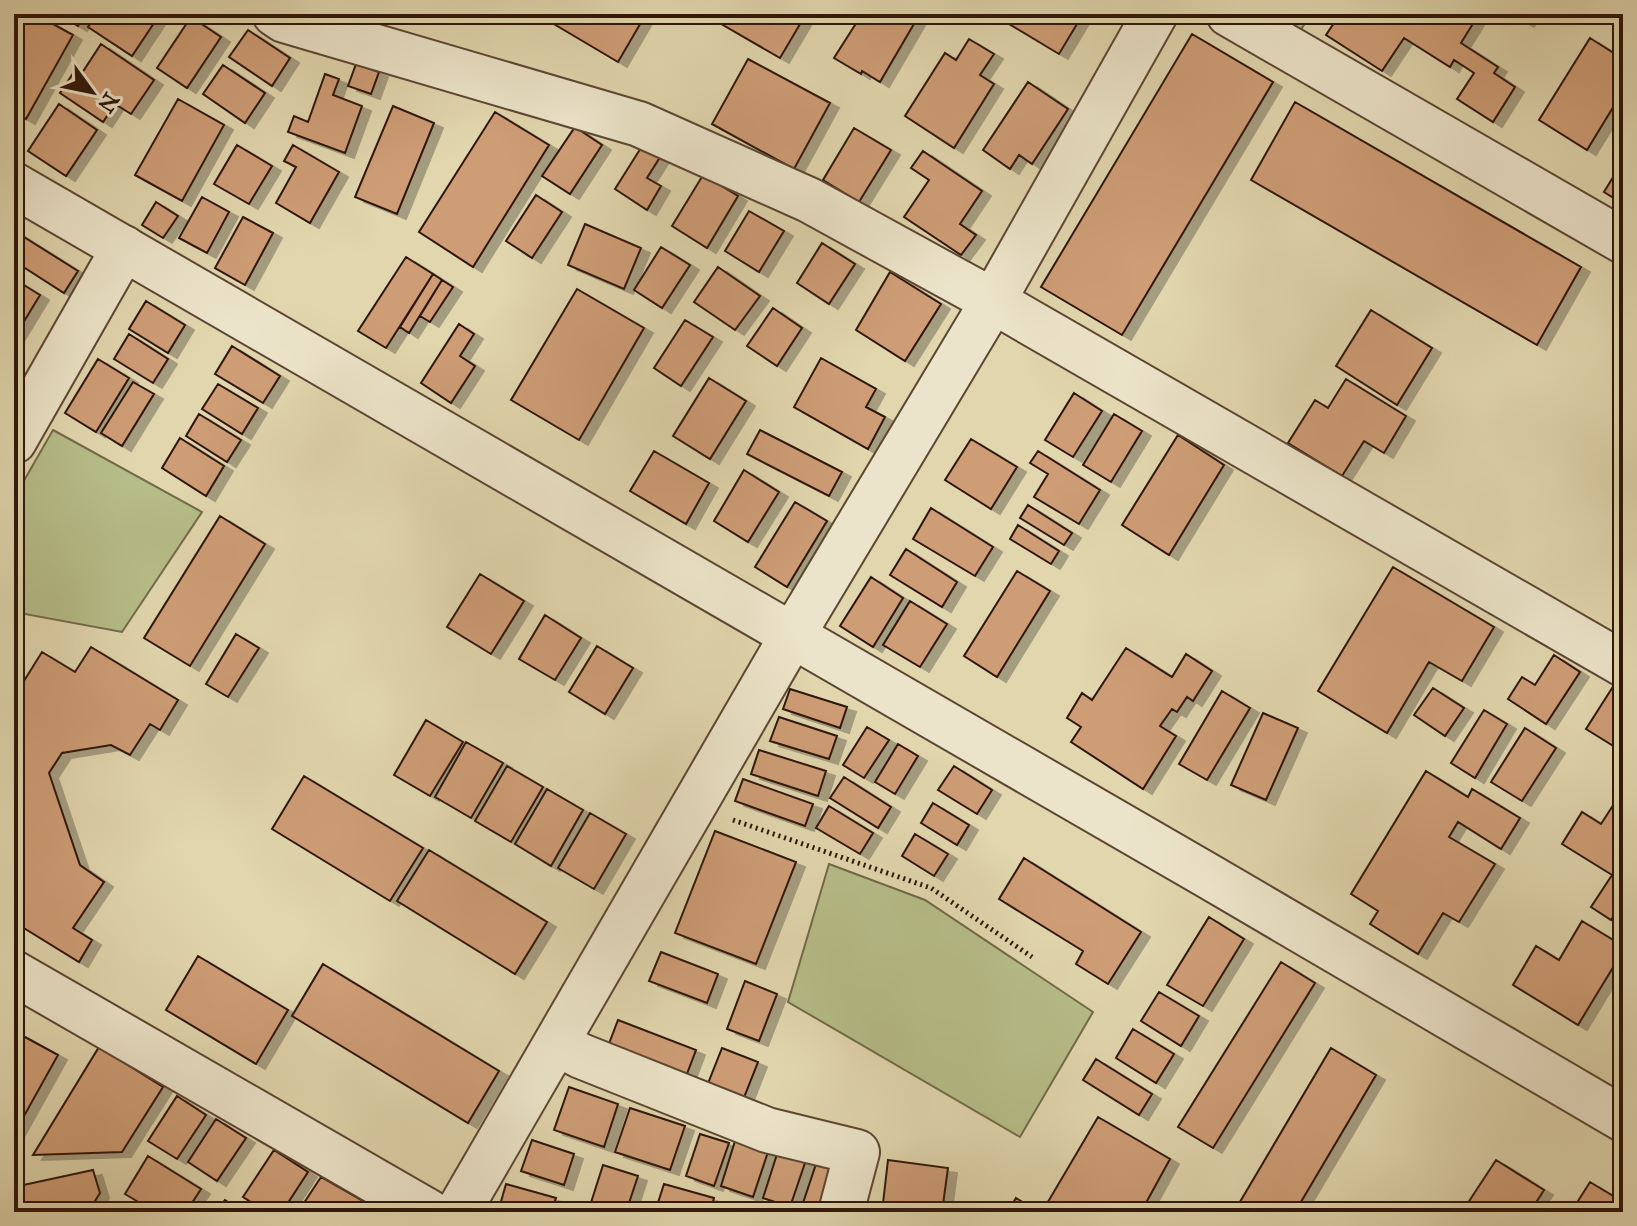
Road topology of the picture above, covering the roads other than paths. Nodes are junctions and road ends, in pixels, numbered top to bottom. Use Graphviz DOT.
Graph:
graph roads {
  1 [pos="275,14"];
  2 [pos="1155,14"];
  3 [pos="1229,14"];
  4 [pos="14,185"];
  5 [pos="1623,241"];
  6 [pos="124,248"];
  7 [pos="993,301"];
  8 [pos="14,441"];
  9 [pos="792,636"];
  10 [pos="1623,664"];
  11 [pos="14,973"];
  12 [pos="558,1044"];
  13 [pos="1623,1119"];
  14 [pos="429,1212"];
  15 [pos="458,1212"];
  16 [pos="841,1212"];
  1 -- 7 [label="street"];
  2 -- 7 [label="street"];
  3 -- 5 [label="street"];
  4 -- 6 [label="street"];
  6 -- 8 [label="street"];
  6 -- 9 [label="street"];
  7 -- 9 [label="street"];
  7 -- 10 [label="street"];
  9 -- 12 [label="street"];
  9 -- 13 [label="street"];
  11 -- 14 [label="street"];
  12 -- 15 [label="street"];
  12 -- 16 [label="street"];
}
